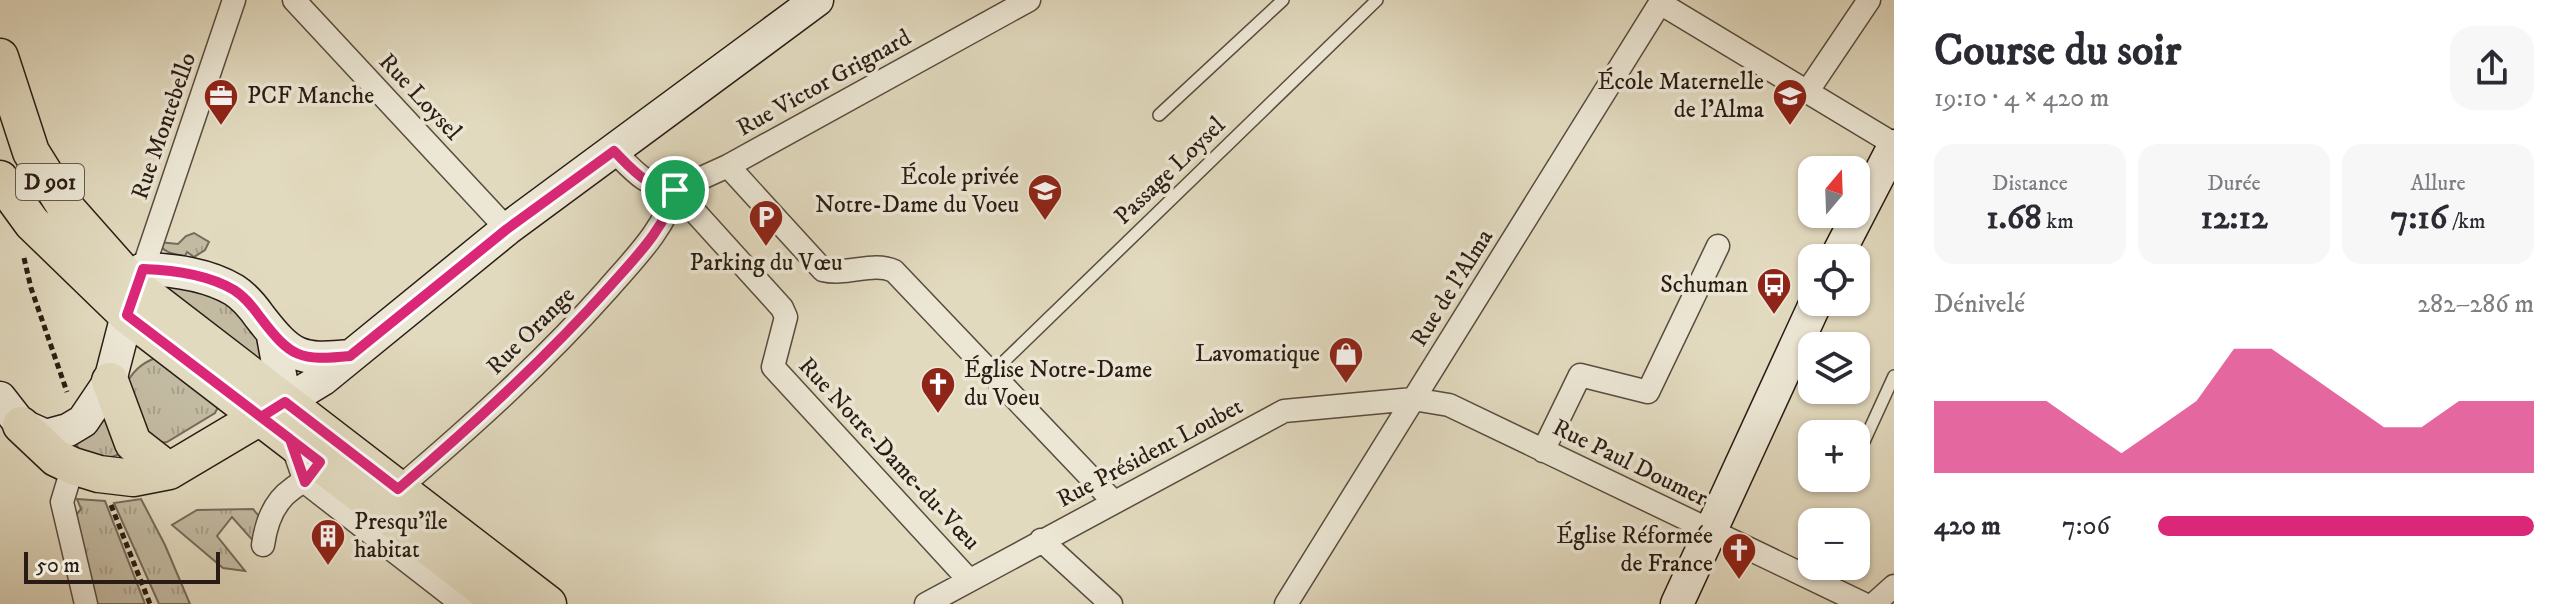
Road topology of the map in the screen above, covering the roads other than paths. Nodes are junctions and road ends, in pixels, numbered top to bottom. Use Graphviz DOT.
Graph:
graph roads {
  1 [pos="234,0"];
  2 [pos="294,0"];
  3 [pos="817,0"];
  4 [pos="1029,0"];
  5 [pos="1283,0"];
  6 [pos="1377,0"];
  7 [pos="1869,0"];
  8 [pos="1661,2"];
  9 [pos="0,57"];
  10 [pos="1807,92"];
  11 [pos="1159,115"];
  12 [pos="1894,145"];
  13 [pos="614,151"];
  14 [pos="728,166"];
  15 [pos="0,179"];
  16 [pos="675,190"];
  17 [pos="507,229"];
  18 [pos="1843,244"];
  19 [pos="1718,246"];
  20 [pos="135,290"];
  21 [pos="1810,316"];
  22 [pos="273,336"];
  23 [pos="350,356"];
  24 [pos="992,373"];
  25 [pos="1894,376"];
  26 [pos="110,381"];
  27 [pos="1413,399"];
  28 [pos="273,409"];
  29 [pos="10,411"];
  30 [pos="1870,428"];
  31 [pos="1543,451"];
  32 [pos="73,466"];
  33 [pos="169,471"];
  34 [pos="312,472"];
  35 [pos="398,489"];
  36 [pos="1113,501"];
  37 [pos="1711,531"];
  38 [pos="1041,540"];
  39 [pos="263,545"];
  40 [pos="969,580"];
  41 [pos="1894,586"];
  42 [pos="86,604"];
  43 [pos="462,604"];
  44 [pos="503,604"];
  45 [pos="548,604"];
  46 [pos="926,604"];
  47 [pos="1111,604"];
  48 [pos="1286,604"];
  49 [pos="1677,604"];
  50 [pos="1864,604"];
  51 [pos="1874,604"];
  1 -- 20 [label="street, Rue Montebello"];
  2 -- 17 [label="street, Rue Loysel"];
  3 -- 13 [label="street"];
  4 -- 14 [label="street, Rue Victor Grignard"];
  5 -- 11 [label="lane, Passage Loysel"];
  6 -- 24 [label="lane, Passage Loysel"];
  7 -- 10 [label="street"];
  8 -- 10 [label="street"];
  8 -- 27 [label="street, Rue de l'Alma"];
  9 -- 20 [label="main road, D 901"];
  10 -- 12 [label="street"];
  12 -- 18 [label="street"];
  13 -- 16 [label="street"];
  13 -- 17 [label="street"];
  14 -- 16 [label="street"];
  14 -- 24 [label="street"];
  15 -- 20 [label="main road, D 901"];
  16 -- 35 [label="street, Rue Orange"];
  16 -- 40 [label="street, Rue Notre-Dame-du-Vœu"];
  17 -- 23 [label="street"];
  19 -- 31 [label="street"];
  20 -- 22 [label="street"];
  20 -- 26 [label="street"];
  20 -- 28 [label="main road, D 901"];
  21 -- 37 [label="street"];
  22 -- 23 [label="street"];
  22 -- 28 [label="street"];
  23 -- 28 [label="street"];
  24 -- 36 [label="street"];
  25 -- 30 [label="lane"];
  26 -- 29 [label="street"];
  26 -- 33 [label="main road"];
  27 -- 31 [label="street, Rue Paul Doumer"];
  27 -- 36 [label="street, Rue Président Loubet"];
  27 -- 48 [label="street, Rue de l'Alma"];
  28 -- 33 [label="main road"];
  28 -- 34 [label="main road, D 901"];
  28 -- 35 [label="main road, D 901"];
  29 -- 32 [label="main road"];
  31 -- 37 [label="street, Rue Paul Doumer"];
  32 -- 33 [label="main road"];
  32 -- 42 [label="street"];
  34 -- 39 [label="street"];
  34 -- 43 [label="street"];
  34 -- 44 [label="main road, D 901"];
  35 -- 45 [label="main road, D 901"];
  36 -- 38 [label="street, Rue Président Loubet"];
  37 -- 49 [label="street"];
  37 -- 50 [label="street, Rue Paul Doumer"];
  38 -- 40 [label="street, Rue Président Loubet"];
  38 -- 47 [label="street"];
  40 -- 46 [label="street, Rue Président Loubet"];
  41 -- 51 [label="street"];
}
